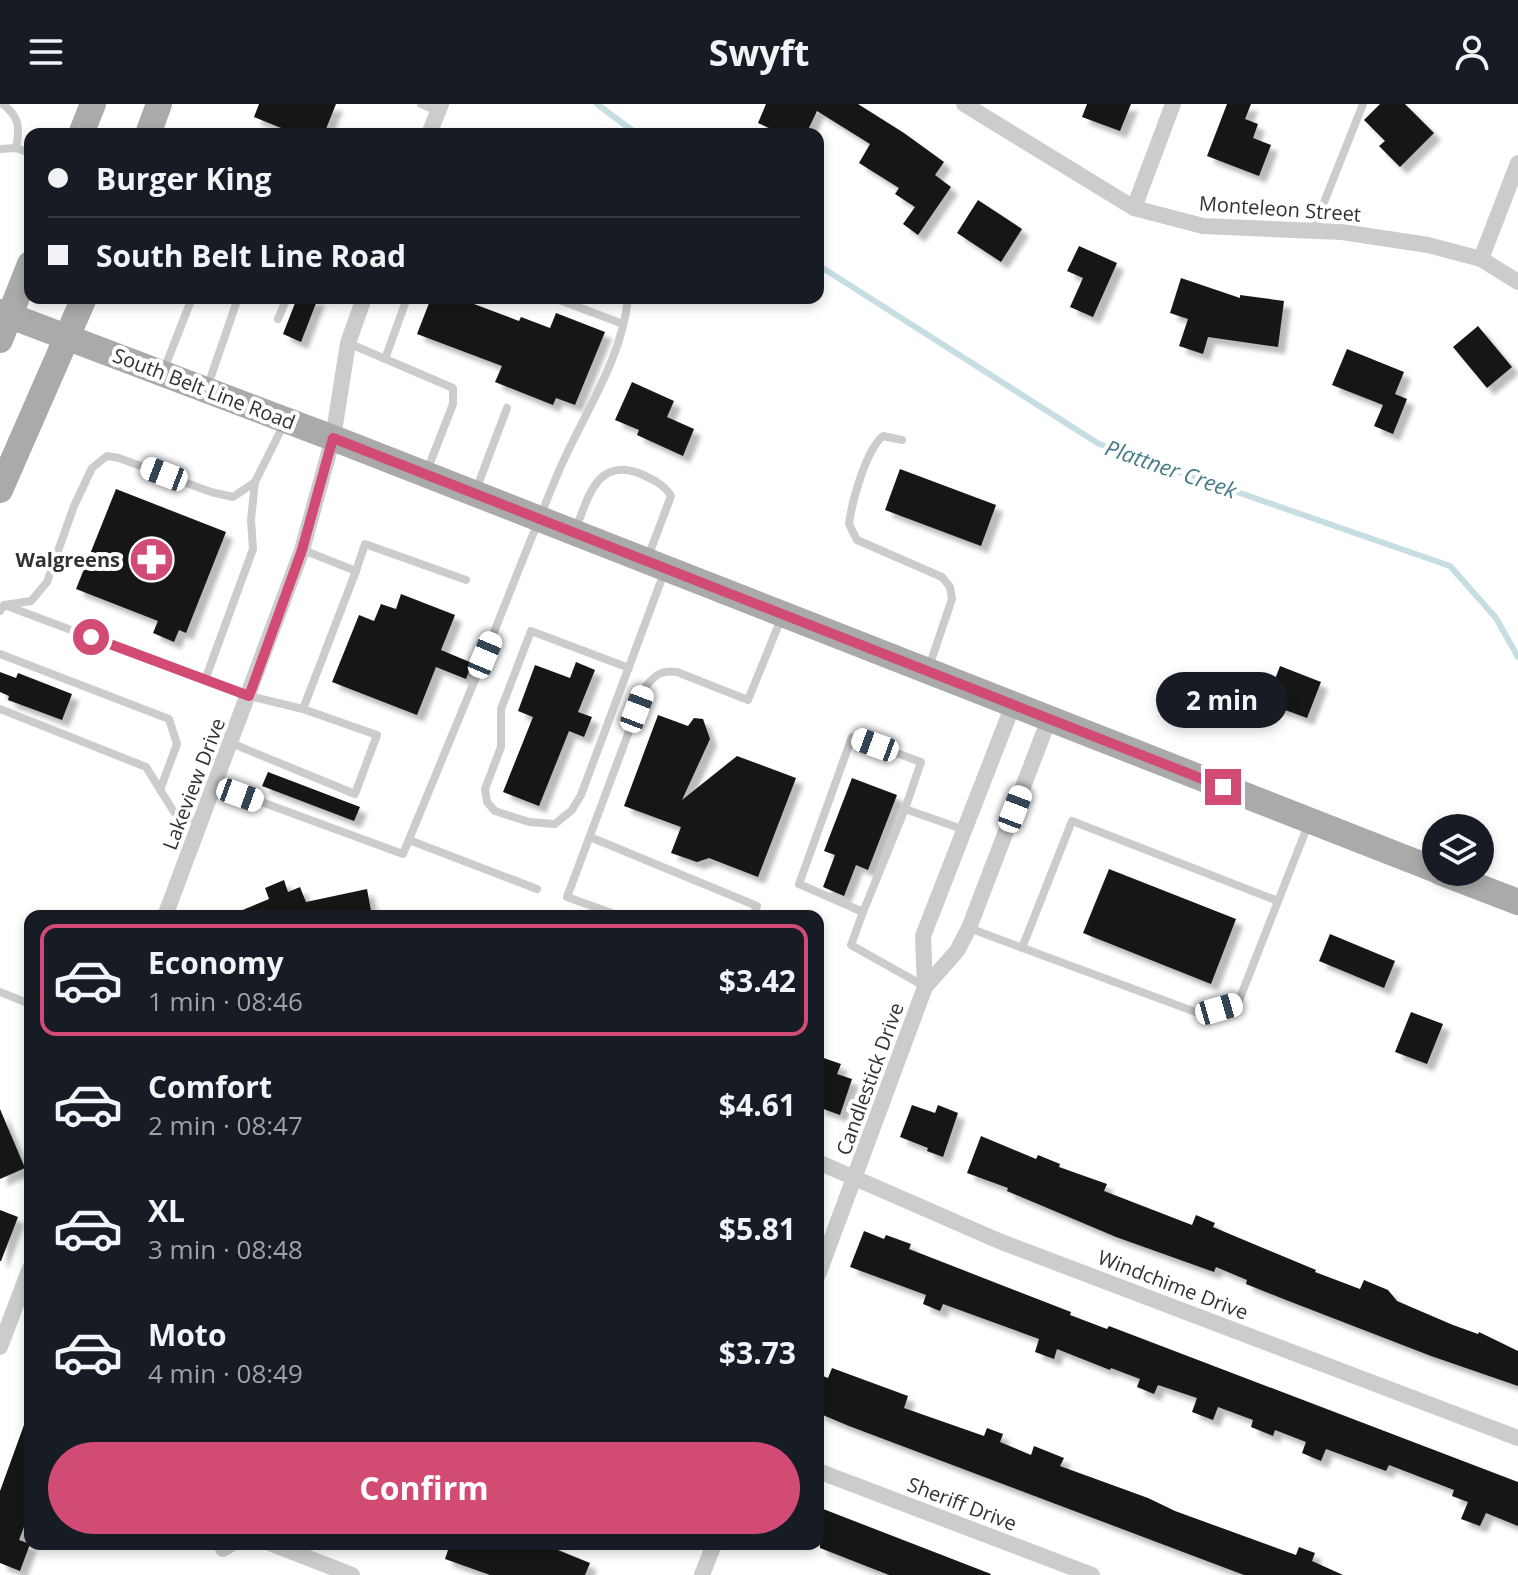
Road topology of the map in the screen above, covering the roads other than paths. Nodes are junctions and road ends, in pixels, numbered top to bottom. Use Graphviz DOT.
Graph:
graph roads {
  1 [pos="3,104"];
  2 [pos="93,104"];
  3 [pos="159,104"];
  4 [pos="421,104"];
  5 [pos="964,104"];
  6 [pos="1173,104"];
  7 [pos="1363,104"];
  8 [pos="440,108"];
  9 [pos="987,110"];
  10 [pos="83,128"];
  11 [pos="150,128"];
  12 [pos="432,128"];
  13 [pos="16,148"];
  14 [pos="0,149"];
  15 [pos="24,151"];
  16 [pos="1518,163"];
  17 [pos="1134,208"];
  18 [pos="1313,230"];
  19 [pos="1481,259"];
  20 [pos="24,276"];
  21 [pos="1518,282"];
  22 [pos="82,304"];
  23 [pos="190,304"];
  24 [pos="236,304"];
  25 [pos="284,304"];
  26 [pos="362,304"];
  27 [pos="405,304"];
  28 [pos="570,304"];
  29 [pos="627,304"];
  30 [pos="5,314"];
  31 [pos="278,319"];
  32 [pos="623,324"];
  33 [pos="68,337"];
  34 [pos="0,340"];
  35 [pos="348,343"];
  36 [pos="385,359"];
  37 [pos="163,373"];
  38 [pos="206,390"];
  39 [pos="507,408"];
  40 [pos="286,420"];
  41 [pos="333,438"];
  42 [pos="902,440"];
  43 [pos="425,474"];
  44 [pos="255,482"];
  45 [pos="0,490"];
  46 [pos="474,494"];
  47 [pos="540,520"];
  48 [pos="574,533"];
  49 [pos="302,550"];
  50 [pos="656,565"];
  51 [pos="356,571"];
  52 [pos="466,580"];
  53 [pos="1,606"];
  54 [pos="782,615"];
  55 [pos="0,654"];
  56 [pos="485,655"];
  57 [pos="629,668"];
  58 [pos="479,670"];
  59 [pos="927,671"];
  60 [pos="205,680"];
  61 [pos="249,696"];
  62 [pos="1013,705"];
  63 [pos="0,709"];
  64 [pos="303,709"];
  65 [pos="1049,719"];
  66 [pos="231,743"];
  67 [pos="215,785"];
  68 [pos="160,790"];
  69 [pos="905,809"];
  70 [pos="1309,821"];
  71 [pos="200,823"];
  72 [pos="965,830"];
  73 [pos="590,837"];
  74 [pos="409,840"];
  75 [pos="1422,865"];
  76 [pos="1477,886"];
  77 [pos="537,889"];
  78 [pos="1278,901"];
  79 [pos="1518,902"];
  80 [pos="167,910"];
  81 [pos="603,910"];
  82 [pos="755,910"];
  83 [pos="863,912"];
  84 [pos="969,928"];
  85 [pos="1022,948"];
  86 [pos="925,987"];
  87 [pos="0,992"];
  88 [pos="24,1002"];
  89 [pos="824,1164"];
  90 [pos="855,1177"];
  91 [pos="824,1259"];
  92 [pos="24,1284"];
  93 [pos="0,1347"];
  94 [pos="1518,1438"];
  95 [pos="824,1473"];
  96 [pos="287,1550"];
  97 [pos="712,1550"];
  98 [pos="352,1575"];
  99 [pos="702,1575"];
  100 [pos="1092,1575"];
  1 -- 13 [label="lane"];
  2 -- 10 [label="main road"];
  3 -- 11 [label="main road"];
  4 -- 8 [label="lane"];
  5 -- 9 [label="street, Monteleon Street"];
  6 -- 17 [label="street"];
  7 -- 18 [label="lane"];
  8 -- 12 [label="street"];
  9 -- 17 [label="street, Monteleon Street"];
  13 -- 14 [label="lane"];
  13 -- 15 [label="lane"];
  16 -- 19 [label="street"];
  17 -- 18 [label="street, Monteleon Street"];
  18 -- 19 [label="street, Monteleon Street"];
  19 -- 21 [label="street, Monteleon Street"];
  20 -- 30 [label="main road"];
  22 -- 33 [label="main road"];
  23 -- 37 [label="lane"];
  24 -- 38 [label="lane"];
  25 -- 31 [label="lane"];
  26 -- 35 [label="street, Lakeview Drive"];
  27 -- 36 [label="lane"];
  28 -- 32 [label="lane"];
  29 -- 32 [label="lane"];
  30 -- 33 [label="main road, South Belt Line Road"];
  30 -- 34 [label="main road"];
  32 -- 47 [label="lane"];
  33 -- 37 [label="main road, South Belt Line Road"];
  33 -- 45 [label="main road"];
  35 -- 36 [label="lane"];
  35 -- 41 [label="street, Lakeview Drive"];
  36 -- 43 [label="lane"];
  37 -- 38 [label="main road, South Belt Line Road"];
  38 -- 40 [label="main road, South Belt Line Road"];
  39 -- 46 [label="lane"];
  40 -- 41 [label="main road, South Belt Line Road"];
  40 -- 44 [label="lane"];
  41 -- 43 [label="main road, South Belt Line Road"];
  41 -- 49 [label="street, Lakeview Drive"];
  42 -- 59 [label="lane"];
  43 -- 46 [label="main road, South Belt Line Road"];
  44 -- 53 [label="lane"];
  44 -- 60 [label="lane"];
  46 -- 47 [label="main road, South Belt Line Road"];
  47 -- 48 [label="main road, South Belt Line Road"];
  47 -- 56 [label="lane"];
  48 -- 50 [label="main road, South Belt Line Road"];
  48 -- 50 [label="lane"];
  49 -- 51 [label="lane"];
  49 -- 61 [label="street, Lakeview Drive"];
  50 -- 54 [label="main road, South Belt Line Road"];
  50 -- 57 [label="lane"];
  51 -- 52 [label="lane"];
  51 -- 64 [label="lane"];
  53 -- 60 [label="lane"];
  54 -- 59 [label="main road, South Belt Line Road"];
  54 -- 73 [label="lane"];
  55 -- 68 [label="lane"];
  57 -- 57 [label="lane"];
  58 -- 74 [label="lane"];
  59 -- 62 [label="main road, South Belt Line Road"];
  60 -- 61 [label="lane"];
  61 -- 64 [label="lane"];
  61 -- 66 [label="street, Lakeview Drive"];
  62 -- 65 [label="main road, South Belt Line Road"];
  62 -- 72 [label="street, Candlestick Drive"];
  63 -- 68 [label="lane"];
  64 -- 66 [label="lane"];
  65 -- 70 [label="main road, South Belt Line Road"];
  65 -- 84 [label="street, Candlestick Drive"];
  66 -- 67 [label="street, Lakeview Drive"];
  67 -- 71 [label="street, Lakeview Drive"];
  67 -- 74 [label="lane"];
  68 -- 71 [label="lane"];
  69 -- 72 [label="lane"];
  69 -- 83 [label="lane"];
  69 -- 83 [label="lane"];
  70 -- 75 [label="main road, South Belt Line Road"];
  70 -- 78 [label="lane"];
  71 -- 80 [label="street, Lakeview Drive"];
  72 -- 86 [label="street, Candlestick Drive"];
  73 -- 81 [label="lane"];
  73 -- 82 [label="lane"];
  74 -- 77 [label="lane"];
  76 -- 79 [label="main road, South Belt Line Road"];
  78 -- 85 [label="lane"];
  78 -- 85 [label="lane"];
  83 -- 86 [label="lane"];
  84 -- 85 [label="lane"];
  84 -- 86 [label="street, Candlestick Drive"];
  86 -- 90 [label="street, Candlestick Drive"];
  87 -- 88 [label="lane"];
  89 -- 90 [label="street, Windchime Drive"];
  90 -- 91 [label="street, Candlestick Drive"];
  90 -- 94 [label="street, Windchime Drive"];
  92 -- 93 [label="street"];
  95 -- 100 [label="street, Sheriff Drive"];
  96 -- 98 [label="street"];
  97 -- 99 [label="street"];
}
